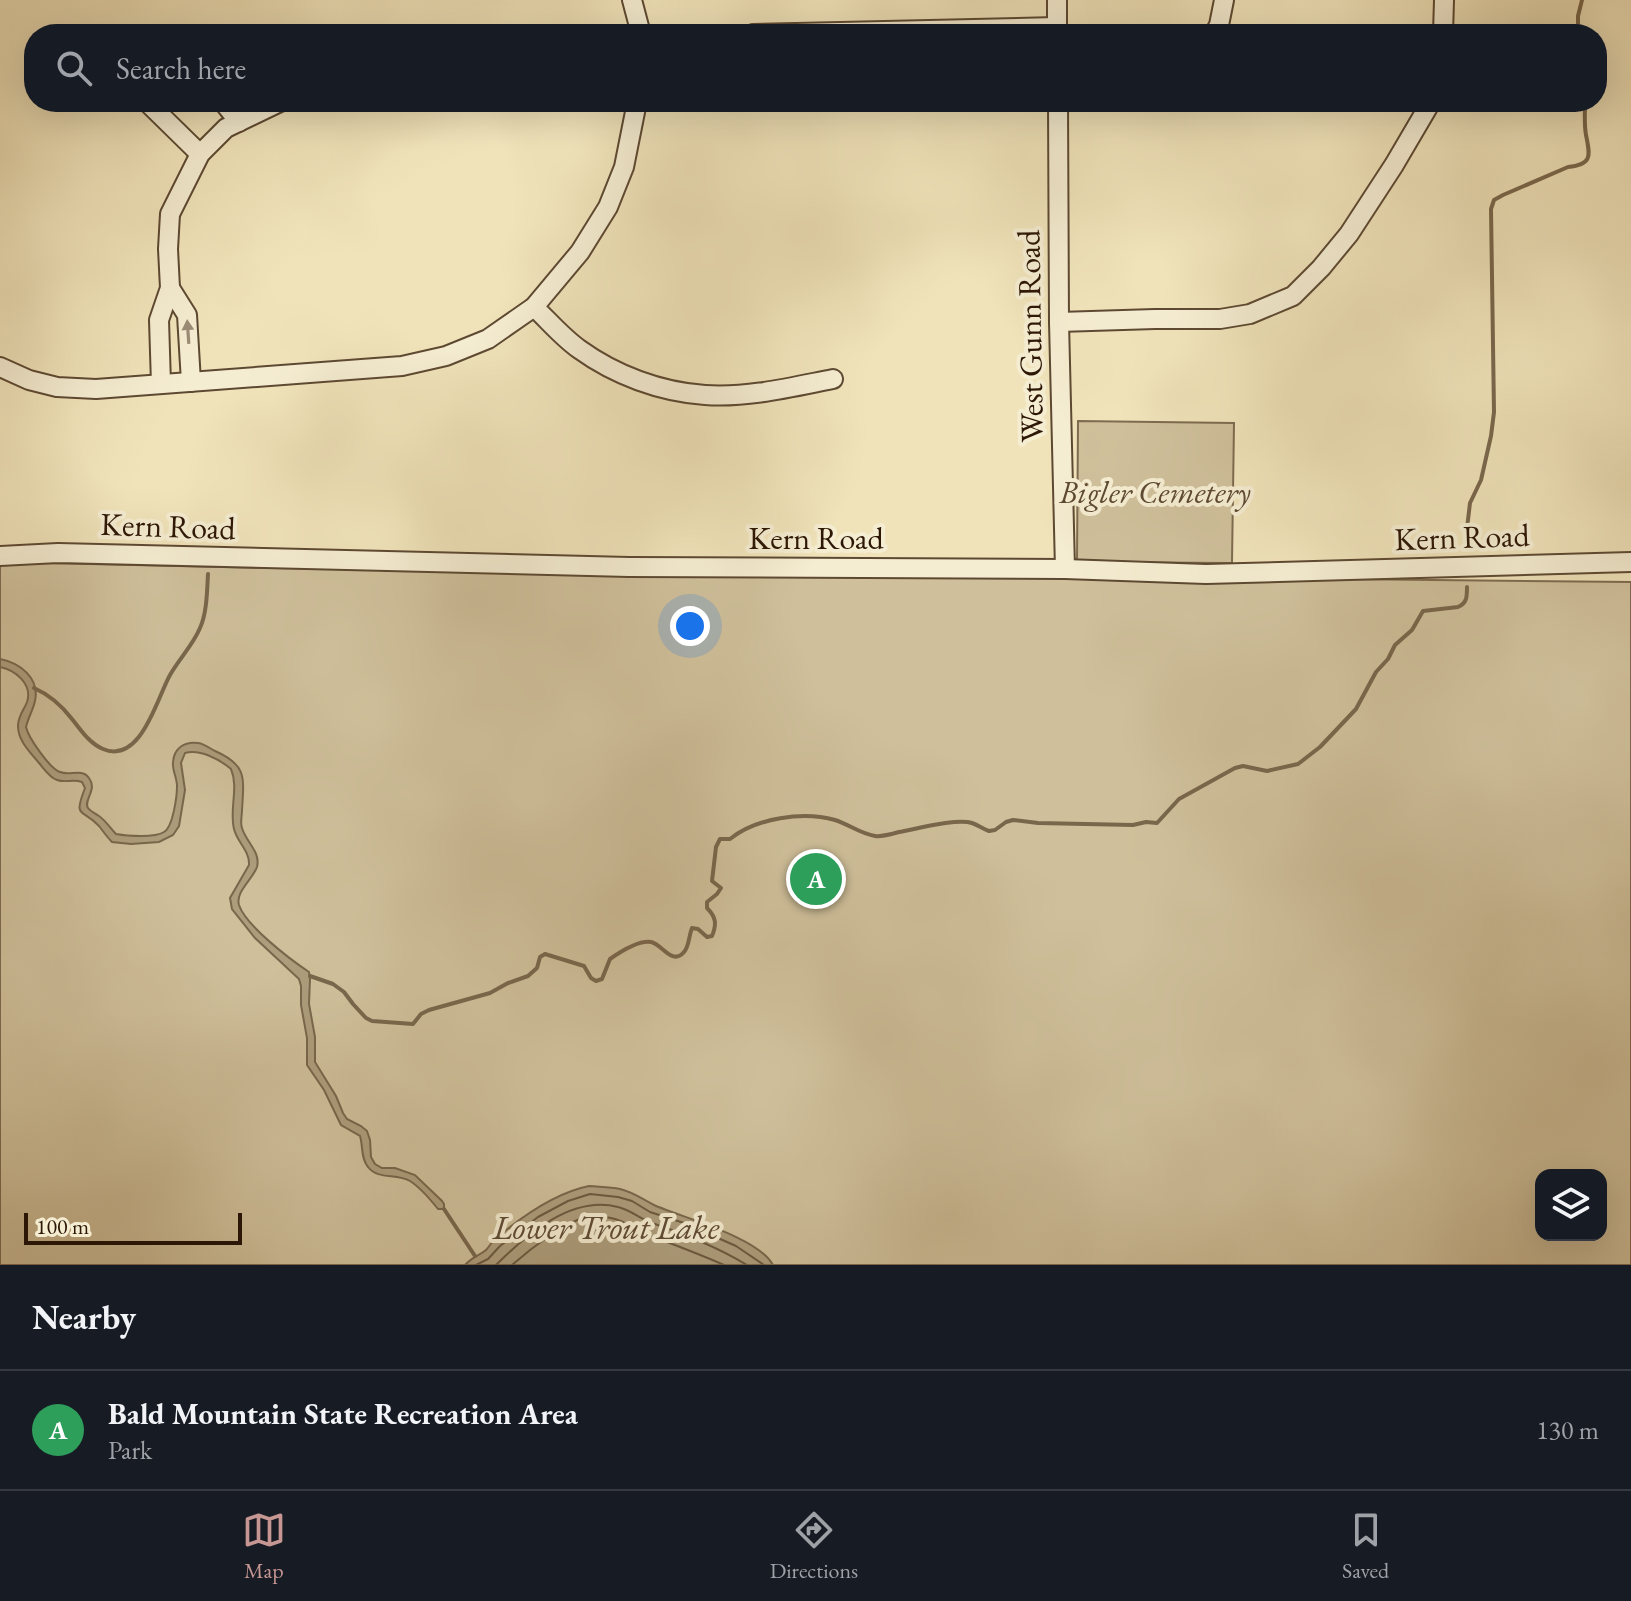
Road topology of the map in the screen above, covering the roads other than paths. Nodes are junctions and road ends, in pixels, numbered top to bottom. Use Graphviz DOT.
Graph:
graph roads {
  1 [pos="632,0"];
  2 [pos="1057,0"];
  3 [pos="1224,0"];
  4 [pos="1444,0"];
  5 [pos="638,24"];
  6 [pos="1057,24"];
  7 [pos="1219,24"];
  8 [pos="1443,24"];
  9 [pos="157,112"];
  10 [pos="231,112"];
  11 [pos="260,112"];
  12 [pos="635,112"];
  13 [pos="1058,112"];
  14 [pos="1425,112"];
  15 [pos="239,122"];
  16 [pos="200,154"];
  17 [pos="170,288"];
  18 [pos="534,307"];
  19 [pos="1059,322"];
  20 [pos="0,367"];
  21 [pos="833,379"];
  22 [pos="191,382"];
  23 [pos="161,384"];
  24 [pos="0,556"];
  25 [pos="1631,562"];
  26 [pos="1065,569"];
  1 -- 5 [label="street"];
  2 -- 6 [label="street"];
  3 -- 7 [label="street"];
  4 -- 8 [label="street"];
  9 -- 16 [label="street"];
  10 -- 15 [label="street"];
  11 -- 15 [label="street"];
  12 -- 18 [label="street"];
  13 -- 19 [label="street, West Gunn Road"];
  14 -- 19 [label="street"];
  15 -- 16 [label="street"];
  16 -- 17 [label="street"];
  22 -- 17 [label="street, one-way"];
  17 -- 23 [label="street"];
  18 -- 21 [label="street"];
  18 -- 22 [label="street"];
  19 -- 26 [label="street, West Gunn Road"];
  20 -- 23 [label="street"];
  22 -- 23 [label="street"];
  24 -- 26 [label="street, Kern Road"];
  25 -- 26 [label="street, Kern Road"];
}
